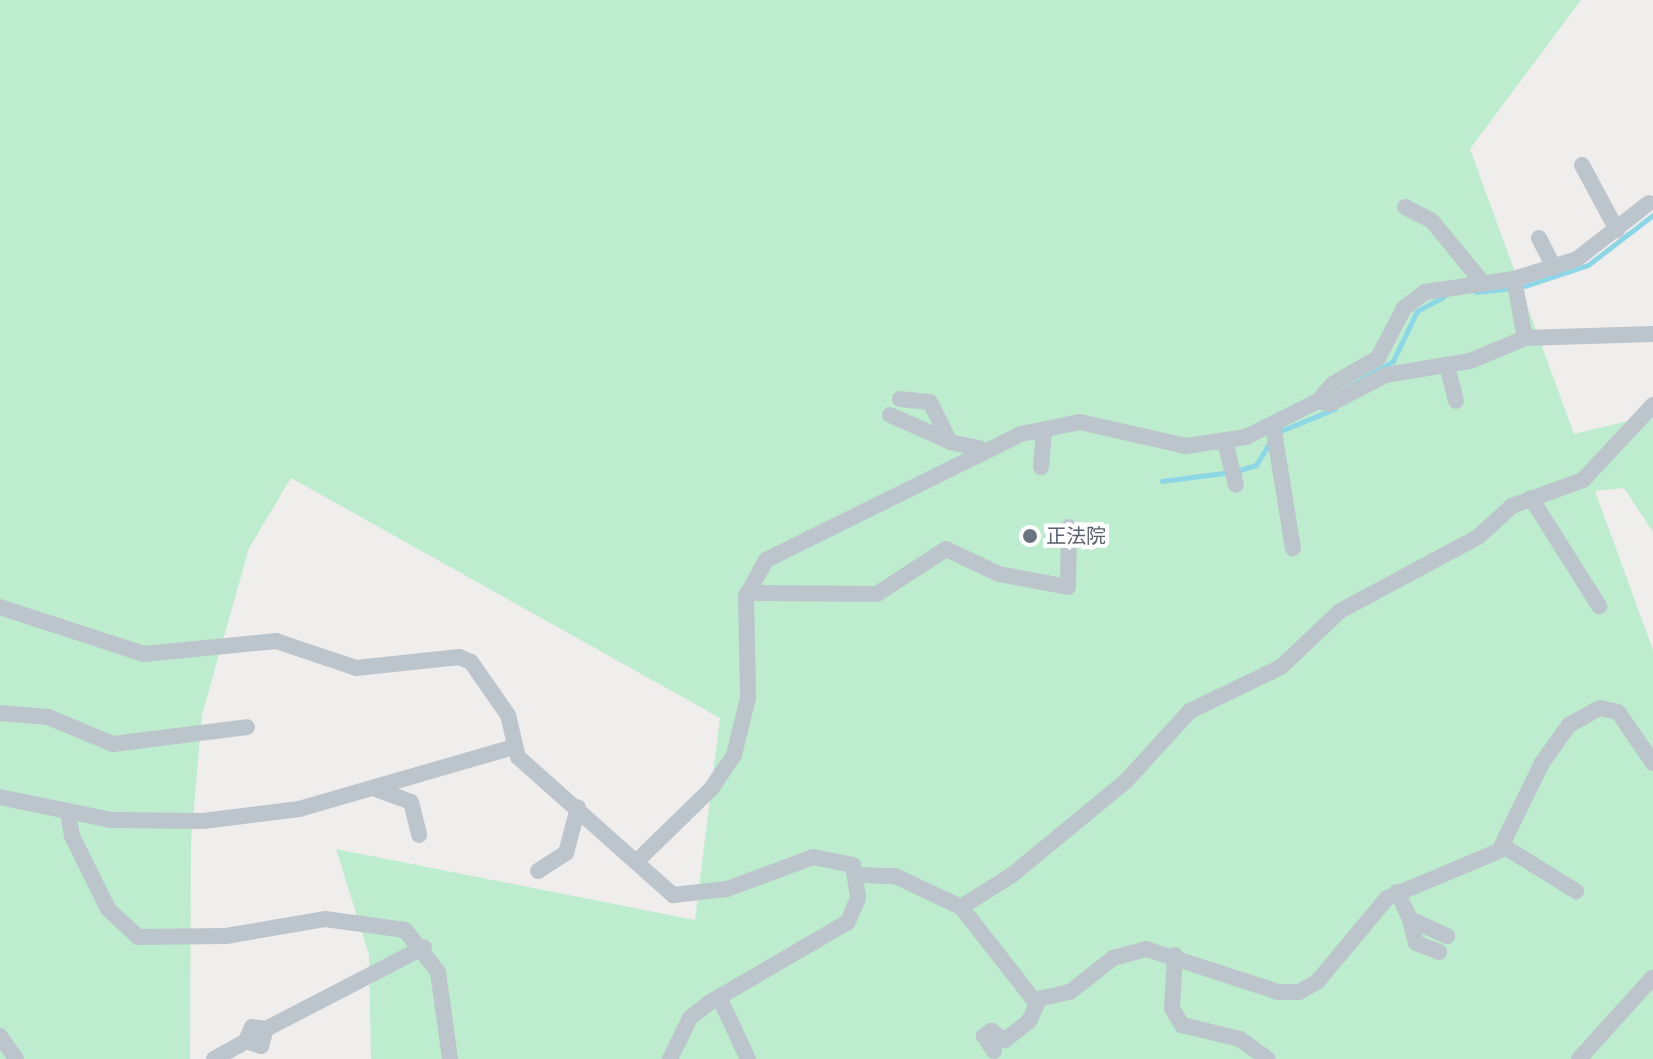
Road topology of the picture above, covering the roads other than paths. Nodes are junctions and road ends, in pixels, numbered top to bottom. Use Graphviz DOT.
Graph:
graph roads {
  1 [pos="1582,165"];
  2 [pos="1649,203"];
  3 [pos="1405,207"];
  4 [pos="1617,230"];
  5 [pos="1539,238"];
  6 [pos="1554,267"];
  7 [pos="1514,279"];
  8 [pos="1483,283"];
  9 [pos="1653,334"];
  10 [pos="1525,338"];
  11 [pos="1447,365"];
  12 [pos="900,399"];
  13 [pos="1318,401"];
  14 [pos="1456,401"];
  15 [pos="1653,405"];
  16 [pos="890,415"];
  17 [pos="1044,429"];
  18 [pos="1275,433"];
  19 [pos="950,442"];
  20 [pos="1225,442"];
  21 [pos="979,448"];
  22 [pos="1041,467"];
  23 [pos="1236,485"];
  24 [pos="1531,498"];
  25 [pos="1069,527"];
  26 [pos="1293,548"];
  27 [pos="747,593"];
  28 [pos="1599,606"];
  29 [pos="0,607"];
  30 [pos="0,713"];
  31 [pos="247,727"];
  32 [pos="511,748"];
  33 [pos="1653,763"];
  34 [pos="373,788"];
  35 [pos="0,797"];
  36 [pos="578,808"];
  37 [pos="68,811"];
  38 [pos="419,835"];
  39 [pos="1503,846"];
  40 [pos="638,860"];
  41 [pos="538,871"];
  42 [pos="859,875"];
  43 [pos="1576,891"];
  44 [pos="1397,892"];
  45 [pos="961,907"];
  46 [pos="1410,919"];
  47 [pos="1447,936"];
  48 [pos="424,947"];
  49 [pos="1439,952"];
  50 [pos="1175,955"];
  51 [pos="1653,977"];
  52 [pos="719,997"];
  53 [pos="1039,1000"];
  54 [pos="0,1036"];
  55 [pos="994,1051"];
  56 [pos="16,1059"];
  57 [pos="214,1059"];
  58 [pos="450,1059"];
  59 [pos="670,1059"];
  60 [pos="748,1059"];
  61 [pos="1268,1059"];
  62 [pos="1579,1059"];
  1 -- 4 [label="street"];
  2 -- 4 [label="street"];
  3 -- 8 [label="street"];
  4 -- 6 [label="street"];
  5 -- 6 [label="street"];
  6 -- 7 [label="street"];
  7 -- 8 [label="street"];
  7 -- 10 [label="street"];
  8 -- 13 [label="street"];
  9 -- 10 [label="street"];
  10 -- 11 [label="street"];
  11 -- 13 [label="street"];
  11 -- 14 [label="street"];
  12 -- 19 [label="street"];
  13 -- 18 [label="street"];
  15 -- 24 [label="street"];
  16 -- 19 [label="street"];
  17 -- 20 [label="street"];
  17 -- 21 [label="street"];
  17 -- 22 [label="street"];
  18 -- 20 [label="street"];
  18 -- 26 [label="street"];
  19 -- 21 [label="street"];
  20 -- 23 [label="street"];
  21 -- 27 [label="street"];
  24 -- 28 [label="street"];
  24 -- 45 [label="street"];
  25 -- 27 [label="street"];
  27 -- 40 [label="street"];
  29 -- 32 [label="street"];
  30 -- 31 [label="street"];
  32 -- 34 [label="street"];
  32 -- 36 [label="street"];
  33 -- 39 [label="street"];
  34 -- 37 [label="street"];
  34 -- 38 [label="street"];
  35 -- 37 [label="street"];
  36 -- 40 [label="street"];
  36 -- 41 [label="street"];
  37 -- 48 [label="street"];
  39 -- 43 [label="street"];
  39 -- 44 [label="street"];
  40 -- 42 [label="street"];
  42 -- 45 [label="street"];
  42 -- 52 [label="street"];
  44 -- 46 [label="street"];
  44 -- 50 [label="street"];
  45 -- 53 [label="street"];
  46 -- 47 [label="street"];
  46 -- 49 [label="street"];
  48 -- 57 [label="street"];
  48 -- 58 [label="street"];
  50 -- 53 [label="street"];
  50 -- 61 [label="street"];
  51 -- 62 [label="street"];
  52 -- 59 [label="street"];
  52 -- 60 [label="street"];
  53 -- 55 [label="street"];
  54 -- 56 [label="street"];
}
